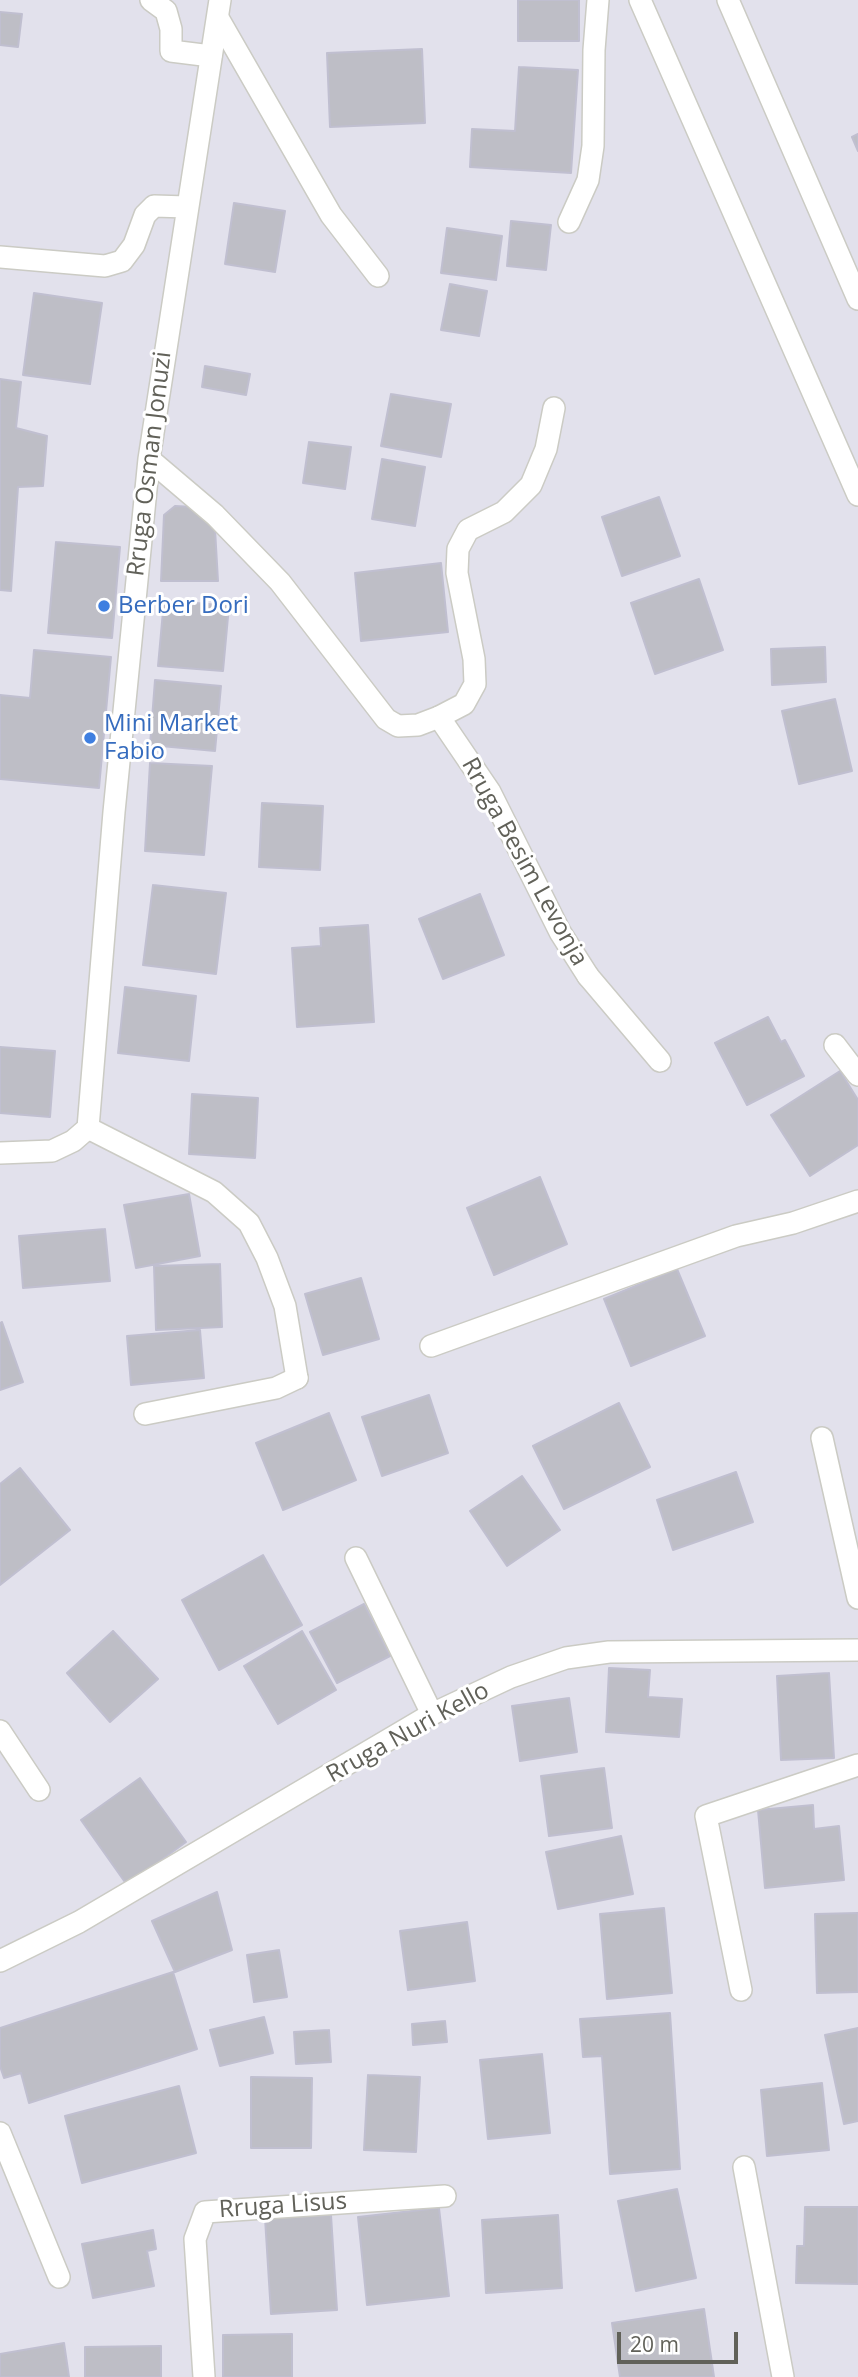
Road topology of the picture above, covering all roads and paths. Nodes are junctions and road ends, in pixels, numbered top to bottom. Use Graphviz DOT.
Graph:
graph roads {
  1 [pos="151,0"];
  2 [pos="598,0"];
  3 [pos="640,0"];
  4 [pos="728,0"];
  5 [pos="219,9"];
  6 [pos="211,56"];
  7 [pos="187,207"];
  8 [pos="569,222"];
  9 [pos="0,257"];
  10 [pos="378,276"];
  11 [pos="856,290"];
  12 [pos="554,408"];
  13 [pos="149,460"];
  14 [pos="858,495"];
  15 [pos="439,717"];
  16 [pos="835,1045"];
  17 [pos="660,1061"];
  18 [pos="858,1075"];
  19 [pos="88,1128"];
  20 [pos="0,1153"];
  21 [pos="858,1201"];
  22 [pos="431,1346"];
  23 [pos="145,1414"];
  24 [pos="822,1438"];
  25 [pos="356,1558"];
  26 [pos="858,1598"];
  27 [pos="858,1650"];
  28 [pos="432,1714"];
  29 [pos="0,1731"];
  30 [pos="858,1765"];
  31 [pos="39,1790"];
  32 [pos="0,1961"];
  33 [pos="741,1990"];
  34 [pos="0,2133"];
  35 [pos="744,2167"];
  36 [pos="445,2196"];
  37 [pos="59,2277"];
  38 [pos="204,2377"];
  39 [pos="783,2377"];
  1 -- 6 [label="street"];
  2 -- 8 [label="street"];
  3 -- 14 [label="street"];
  4 -- 11 [label="street"];
  5 -- 6 [label="street, Rruga Osman Jonuzi"];
  5 -- 10 [label="street"];
  6 -- 7 [label="street, Rruga Osman Jonuzi"];
  7 -- 9 [label="street"];
  7 -- 13 [label="street, Rruga Osman Jonuzi"];
  12 -- 15 [label="street"];
  13 -- 15 [label="street"];
  13 -- 19 [label="street, Rruga Osman Jonuzi"];
  15 -- 17 [label="street, Rruga Besim Levonja"];
  16 -- 18 [label="street"];
  19 -- 20 [label="street"];
  19 -- 23 [label="street"];
  21 -- 22 [label="street"];
  24 -- 26 [label="street"];
  25 -- 28 [label="street"];
  27 -- 28 [label="street, Rruga Nuri Kello"];
  28 -- 32 [label="street, Rruga Nuri Kello"];
  29 -- 31 [label="street"];
  30 -- 33 [label="street"];
  34 -- 37 [label="street"];
  35 -- 39 [label="street"];
  36 -- 38 [label="street, Rruga Lisus"];
}
